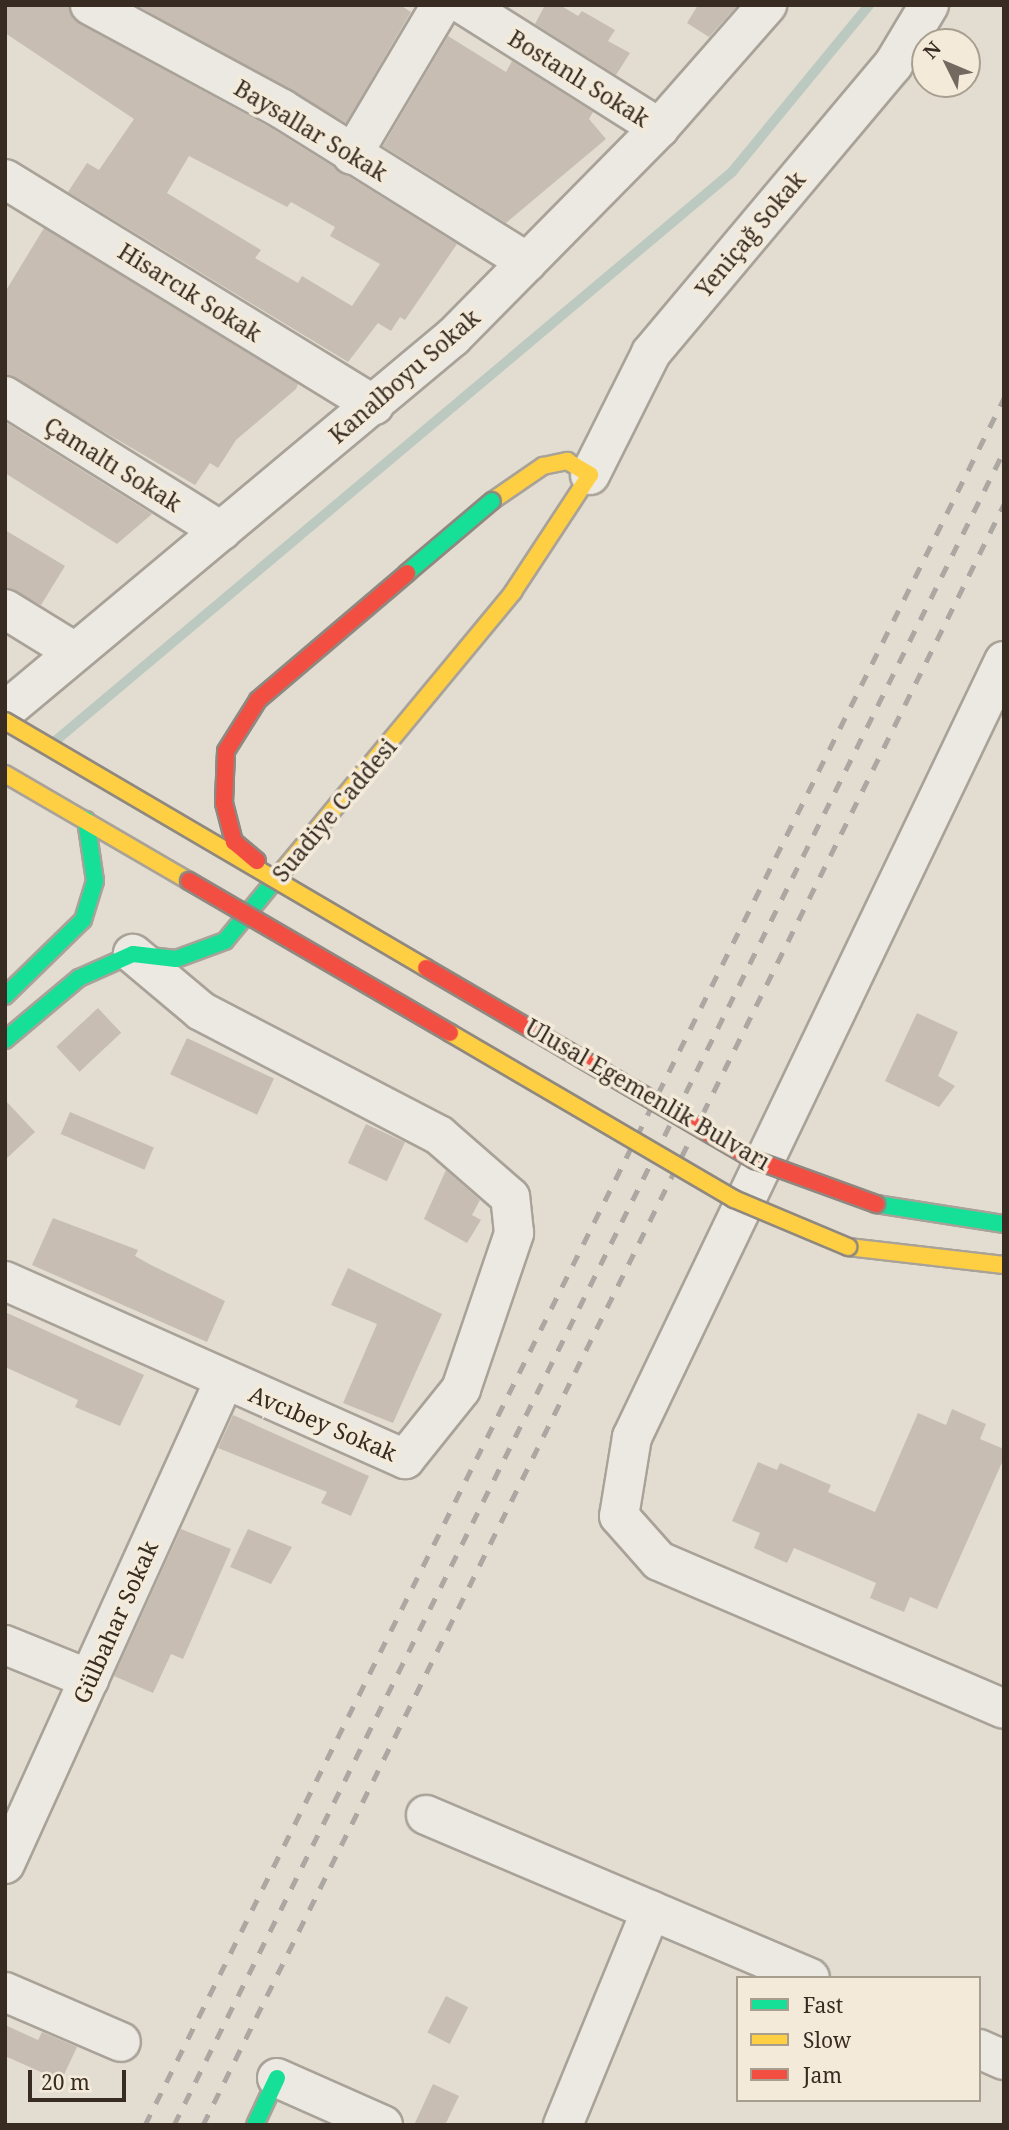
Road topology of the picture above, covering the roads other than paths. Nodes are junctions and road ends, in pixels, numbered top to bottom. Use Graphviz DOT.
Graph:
graph roads {
  1 [pos="90,5"];
  2 [pos="441,5"];
  3 [pos="464,5"];
  4 [pos="767,5"];
  5 [pos="929,5"];
  6 [pos="659,128"];
  7 [pos="352,155"];
  8 [pos="5,179"];
  9 [pos="527,262"];
  10 [pos="5,396"];
  11 [pos="374,405"];
  12 [pos="590,475"];
  13 [pos="221,531"];
  14 [pos="5,609"];
  15 [pos="75,652"];
  16 [pos="1004,661"];
  17 [pos="5,711"];
  18 [pos="5,721"];
  19 [pos="5,774"];
  20 [pos="86,820"];
  21 [pos="282,883"];
  22 [pos="133,954"];
  23 [pos="5,996"];
  24 [pos="5,1040"];
  25 [pos="1004,1224"];
  26 [pos="1004,1265"];
  27 [pos="5,1281"];
  28 [pos="223,1381"];
  29 [pos="5,1645"];
  30 [pos="89,1679"];
  31 [pos="1004,1709"];
  32 [pos="426,1815"];
  33 [pos="5,1864"];
  34 [pos="651,1910"];
  35 [pos="805,1976"];
  36 [pos="5,1992"];
  37 [pos="121,2042"];
  38 [pos="981,2050"];
  39 [pos="1004,2060"];
  40 [pos="277,2078"];
  41 [pos="255,2125"];
  42 [pos="383,2125"];
  43 [pos="563,2125"];
  1 -- 7 [label="street, Baysallar Sokak"];
  2 -- 7 [label="street"];
  3 -- 6 [label="street, Bostanlı Sokak"];
  4 -- 6 [label="street, Kanalboyu Sokak"];
  5 -- 12 [label="street, Yeniçağ Sokak"];
  6 -- 9 [label="street, Kanalboyu Sokak"];
  7 -- 9 [label="street, Baysallar Sokak"];
  8 -- 11 [label="street, Hisarcık Sokak"];
  9 -- 11 [label="street, Kanalboyu Sokak"];
  10 -- 13 [label="street, Çamaltı Sokak"];
  11 -- 13 [label="street, Kanalboyu Sokak"];
  12 -- 21 [label="main road, bridge"];
  12 -- 22 [label="main road, Suadiye Caddesi"];
  13 -- 15 [label="street, Kanalboyu Sokak"];
  14 -- 15 [label="street"];
  15 -- 17 [label="street, Kanalboyu Sokak"];
  16 -- 31 [label="street"];
  18 -- 21 [label="main road, bridge"];
  19 -- 20 [label="main road"];
  20 -- 23 [label="main road"];
  20 -- 26 [label="main road, bridge"];
  21 -- 25 [label="main road, Ulusal Egemenlik Bulvarı, bridge"];
  22 -- 24 [label="main road"];
  22 -- 28 [label="street, Avcıbey Sokak"];
  27 -- 28 [label="street, Avcıbey Sokak"];
  28 -- 30 [label="street, Gülbahar Sokak"];
  29 -- 30 [label="street"];
  30 -- 33 [label="street, Gülbahar Sokak"];
  32 -- 34 [label="street"];
  34 -- 35 [label="street"];
  34 -- 43 [label="street"];
  36 -- 37 [label="street"];
  38 -- 39 [label="street"];
  40 -- 41 [label="main road"];
  40 -- 42 [label="street"];
}
